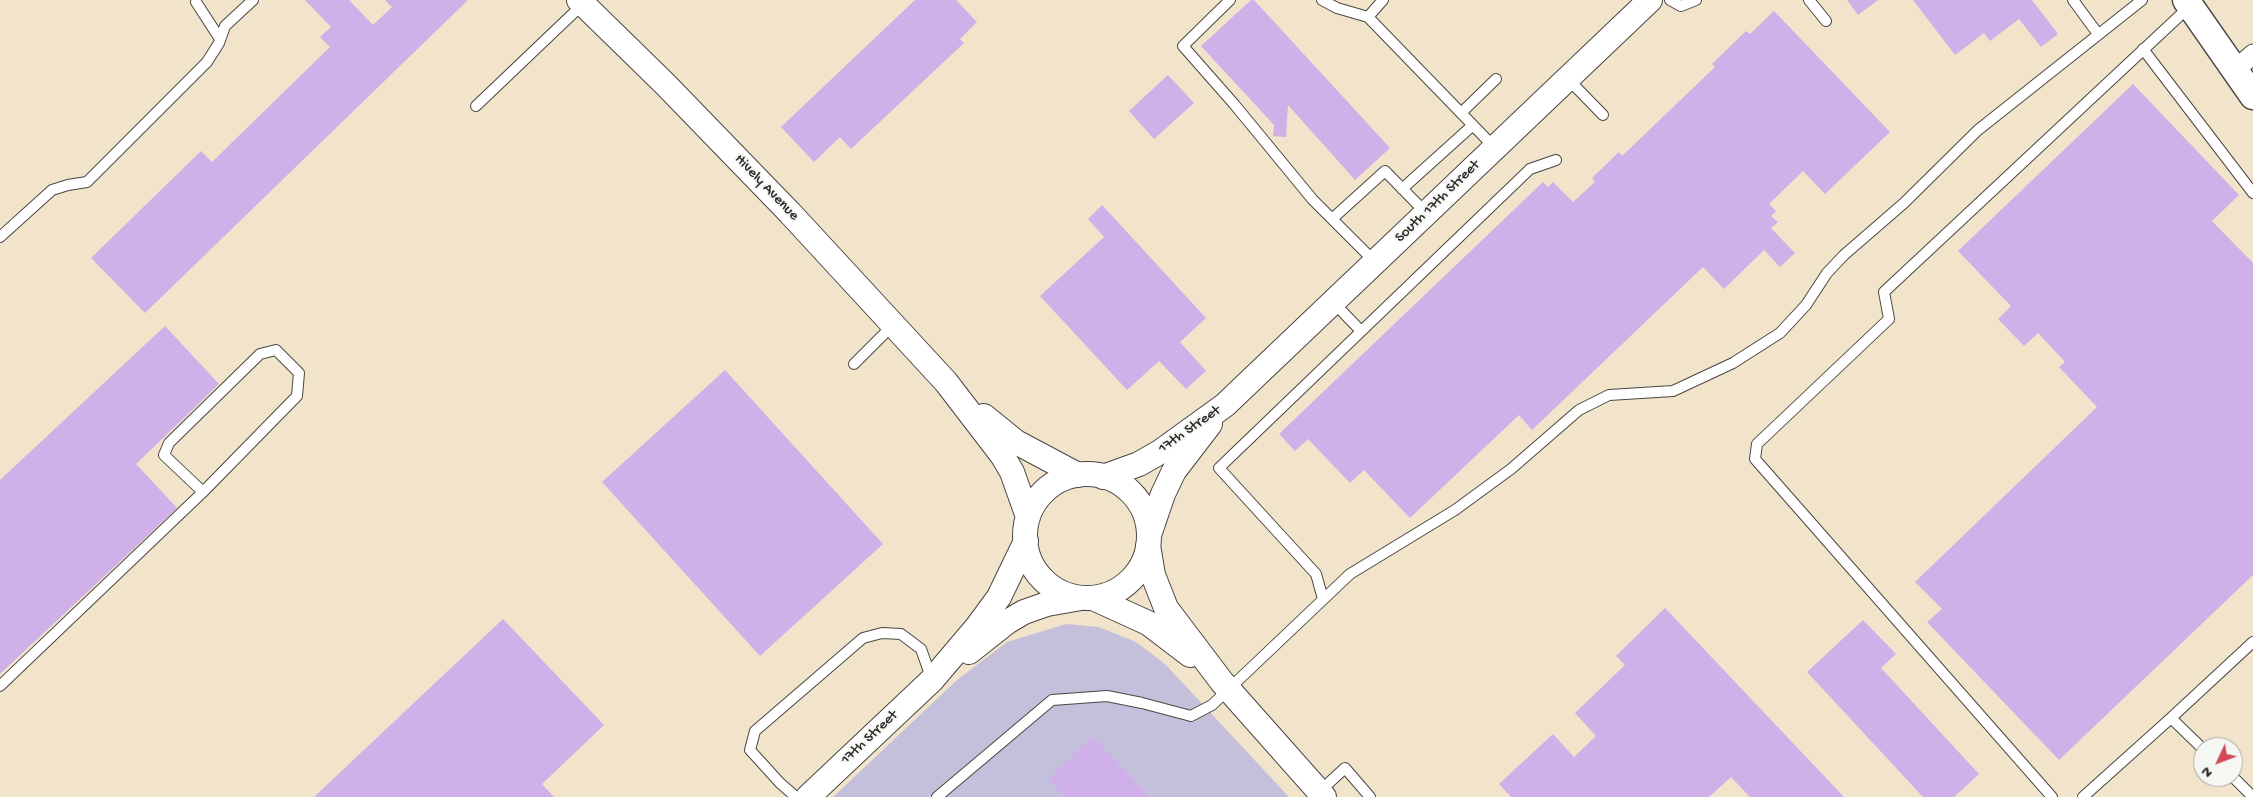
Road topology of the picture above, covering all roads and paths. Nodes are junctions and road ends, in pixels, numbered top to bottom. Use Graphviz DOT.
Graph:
graph roads {
  1 [pos="253,0"];
  2 [pos="1230,0"];
  3 [pos="1322,0"];
  4 [pos="1383,0"];
  5 [pos="1650,0"];
  6 [pos="1670,0"];
  7 [pos="1696,0"];
  8 [pos="1808,0"];
  9 [pos="2073,0"];
  10 [pos="2142,0"];
  11 [pos="198,1"];
  12 [pos="581,2"];
  13 [pos="2188,3"];
  14 [pos="1368,17"];
  15 [pos="1826,20"];
  16 [pos="2098,34"];
  17 [pos="220,39"];
  18 [pos="2143,49"];
  19 [pos="2244,62"];
  20 [pos="1496,79"];
  21 [pos="1568,79"];
  22 [pos="2253,96"];
  23 [pos="476,106"];
  24 [pos="1461,113"];
  25 [pos="1604,115"];
  26 [pos="1473,126"];
  27 [pos="1495,148"];
  28 [pos="1556,160"];
  29 [pos="1402,189"];
  30 [pos="2253,193"];
  31 [pos="1426,214"];
  32 [pos="1332,219"];
  33 [pos="0,238"];
  34 [pos="1375,262"];
  35 [pos="1333,302"];
  36 [pos="894,325"];
  37 [pos="1361,331"];
  38 [pos="854,364"];
  39 [pos="946,382"];
  40 [pos="1225,405"];
  41 [pos="1078,475"];
  42 [pos="1103,476"];
  43 [pos="203,492"];
  44 [pos="1028,517"];
  45 [pos="1148,540"];
  46 [pos="1026,541"];
  47 [pos="1088,598"];
  48 [pos="1323,599"];
  49 [pos="2253,642"];
  50 [pos="932,680"];
  51 [pos="0,686"];
  52 [pos="1226,686"];
  53 [pos="2171,718"];
  54 [pos="2193,739"];
  55 [pos="2242,787"];
  56 [pos="1321,794"];
  57 [pos="796,797"];
  58 [pos="808,797"];
  59 [pos="937,797"];
  60 [pos="1370,797"];
  61 [pos="2052,797"];
  62 [pos="2083,797"];
  63 [pos="2253,797"];
  1 -- 17 [label="lane"];
  2 -- 32 [label="lane"];
  3 -- 14 [label="lane"];
  4 -- 14 [label="lane"];
  5 -- 21 [label="street, South 17th Street"];
  6 -- 7 [label="lane"];
  8 -- 15 [label="lane"];
  9 -- 16 [label="lane"];
  10 -- 16 [label="lane"];
  11 -- 17 [label="lane"];
  12 -- 23 [label="lane"];
  12 -- 36 [label="street, Hively Avenue"];
  13 -- 18 [label="lane"];
  13 -- 19 [label="main road"];
  14 -- 24 [label="lane"];
  16 -- 48 [label="lane"];
  17 -- 33 [label="lane"];
  18 -- 30 [label="lane"];
  18 -- 61 [label="lane"];
  19 -- 22 [label="main road"];
  20 -- 24 [label="lane"];
  21 -- 25 [label="lane"];
  21 -- 27 [label="street, South 17th Street"];
  24 -- 26 [label="lane"];
  26 -- 27 [label="lane"];
  26 -- 29 [label="lane"];
  27 -- 31 [label="street, South 17th Street"];
  28 -- 37 [label="lane"];
  29 -- 31 [label="lane"];
  29 -- 32 [label="lane"];
  31 -- 34 [label="street, South 17th Street"];
  32 -- 34 [label="lane"];
  34 -- 35 [label="street, South 17th Street"];
  35 -- 37 [label="lane"];
  35 -- 40 [label="street, South 17th Street"];
  36 -- 38 [label="lane"];
  36 -- 39 [label="street, Hively Avenue"];
  37 -- 48 [label="lane"];
  39 -- 41 [label="street, Hively Avenue"];
  39 -- 44 [label="street, Hively Avenue"];
  40 -- 42 [label="street, 17th Street"];
  40 -- 45 [label="street, 17th Street"];
  41 -- 42 [label="street"];
  41 -- 44 [label="street"];
  42 -- 45 [label="street"];
  43 -- 43 [label="lane"];
  43 -- 51 [label="lane"];
  44 -- 46 [label="street"];
  45 -- 47 [label="street"];
  45 -- 52 [label="street"];
  46 -- 47 [label="street"];
  46 -- 50 [label="street, 17th Street"];
  47 -- 50 [label="street, 17th Street"];
  47 -- 52 [label="street"];
  48 -- 52 [label="lane"];
  49 -- 53 [label="lane"];
  50 -- 57 [label="lane"];
  50 -- 58 [label="street, 17th Street"];
  52 -- 56 [label="street"];
  52 -- 59 [label="lane"];
  53 -- 54 [label="lane"];
  53 -- 62 [label="lane"];
  55 -- 63 [label="lane"];
  56 -- 60 [label="lane"];
}
